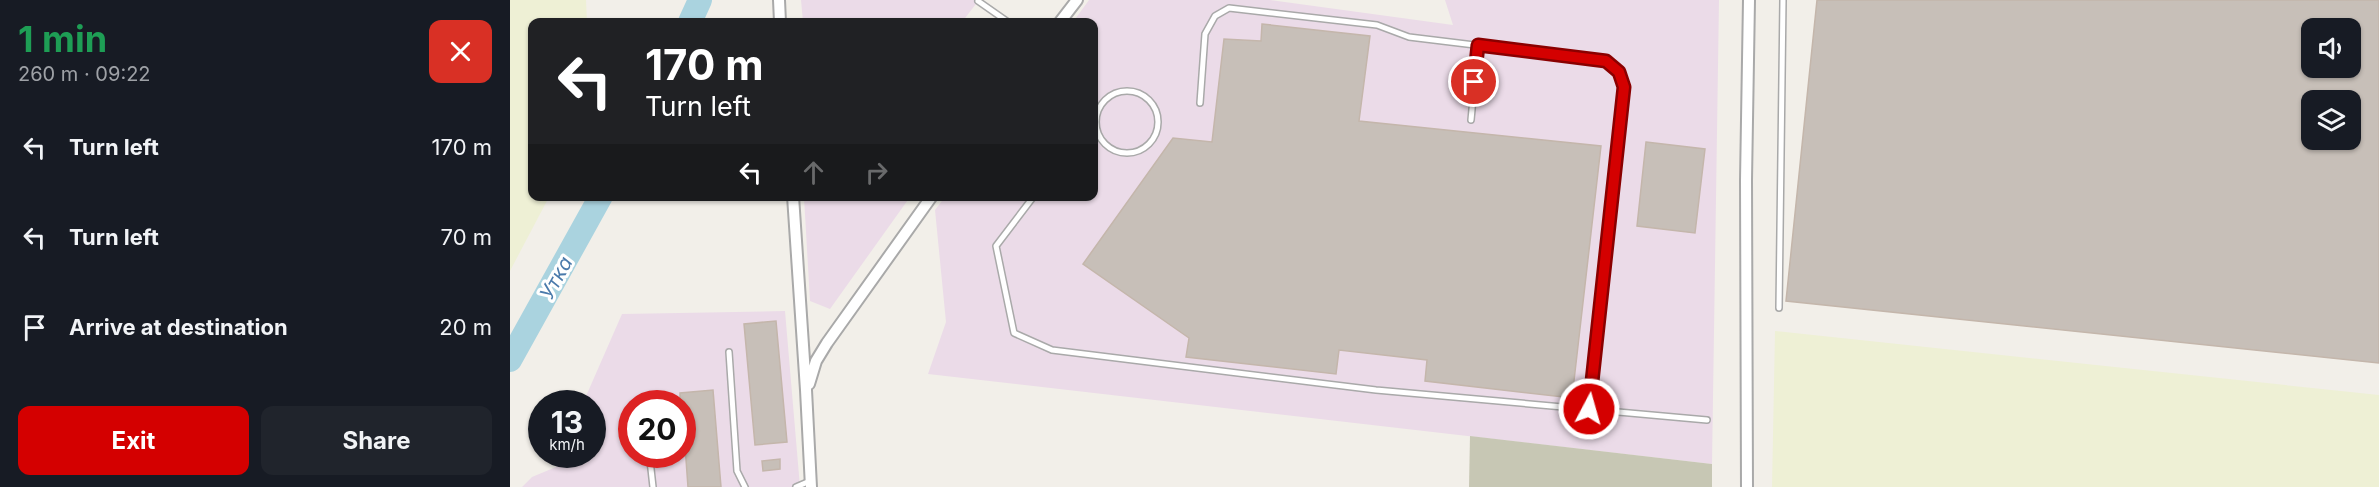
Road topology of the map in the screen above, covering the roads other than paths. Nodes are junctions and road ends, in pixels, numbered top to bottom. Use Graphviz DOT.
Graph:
graph roads {
  1 [pos="778,0"];
  2 [pos="1077,0"];
  3 [pos="1749,0"];
  4 [pos="1783,0"];
  5 [pos="978,1"];
  6 [pos="780,18"];
  7 [pos="1002,18"];
  8 [pos="1063,18"];
  9 [pos="1478,45"];
  10 [pos="1200,104"];
  11 [pos="1098,112"];
  12 [pos="1471,120"];
  13 [pos="1098,134"];
  14 [pos="793,201"];
  15 [pos="928,201"];
  16 [pos="1030,201"];
  17 [pos="1779,308"];
  18 [pos="729,352"];
  19 [pos="807,390"];
  20 [pos="1589,409"];
  21 [pos="1707,420"];
  22 [pos="651,468"];
  23 [pos="810,484"];
  24 [pos="653,487"];
  25 [pos="745,487"];
  26 [pos="796,487"];
  27 [pos="1747,487"];
  1 -- 6 [label="street"];
  2 -- 8 [label="street"];
  3 -- 27 [label="street"];
  4 -- 17 [label="lane"];
  5 -- 7 [label="lane"];
  9 -- 10 [label="lane"];
  9 -- 12 [label="lane"];
  9 -- 20 [label="lane"];
  11 -- 13 [label="lane"];
  14 -- 19 [label="street"];
  15 -- 19 [label="street"];
  16 -- 20 [label="lane"];
  18 -- 25 [label="lane"];
  19 -- 23 [label="street"];
  20 -- 21 [label="lane"];
  22 -- 24 [label="lane"];
  23 -- 26 [label="lane"];
}
